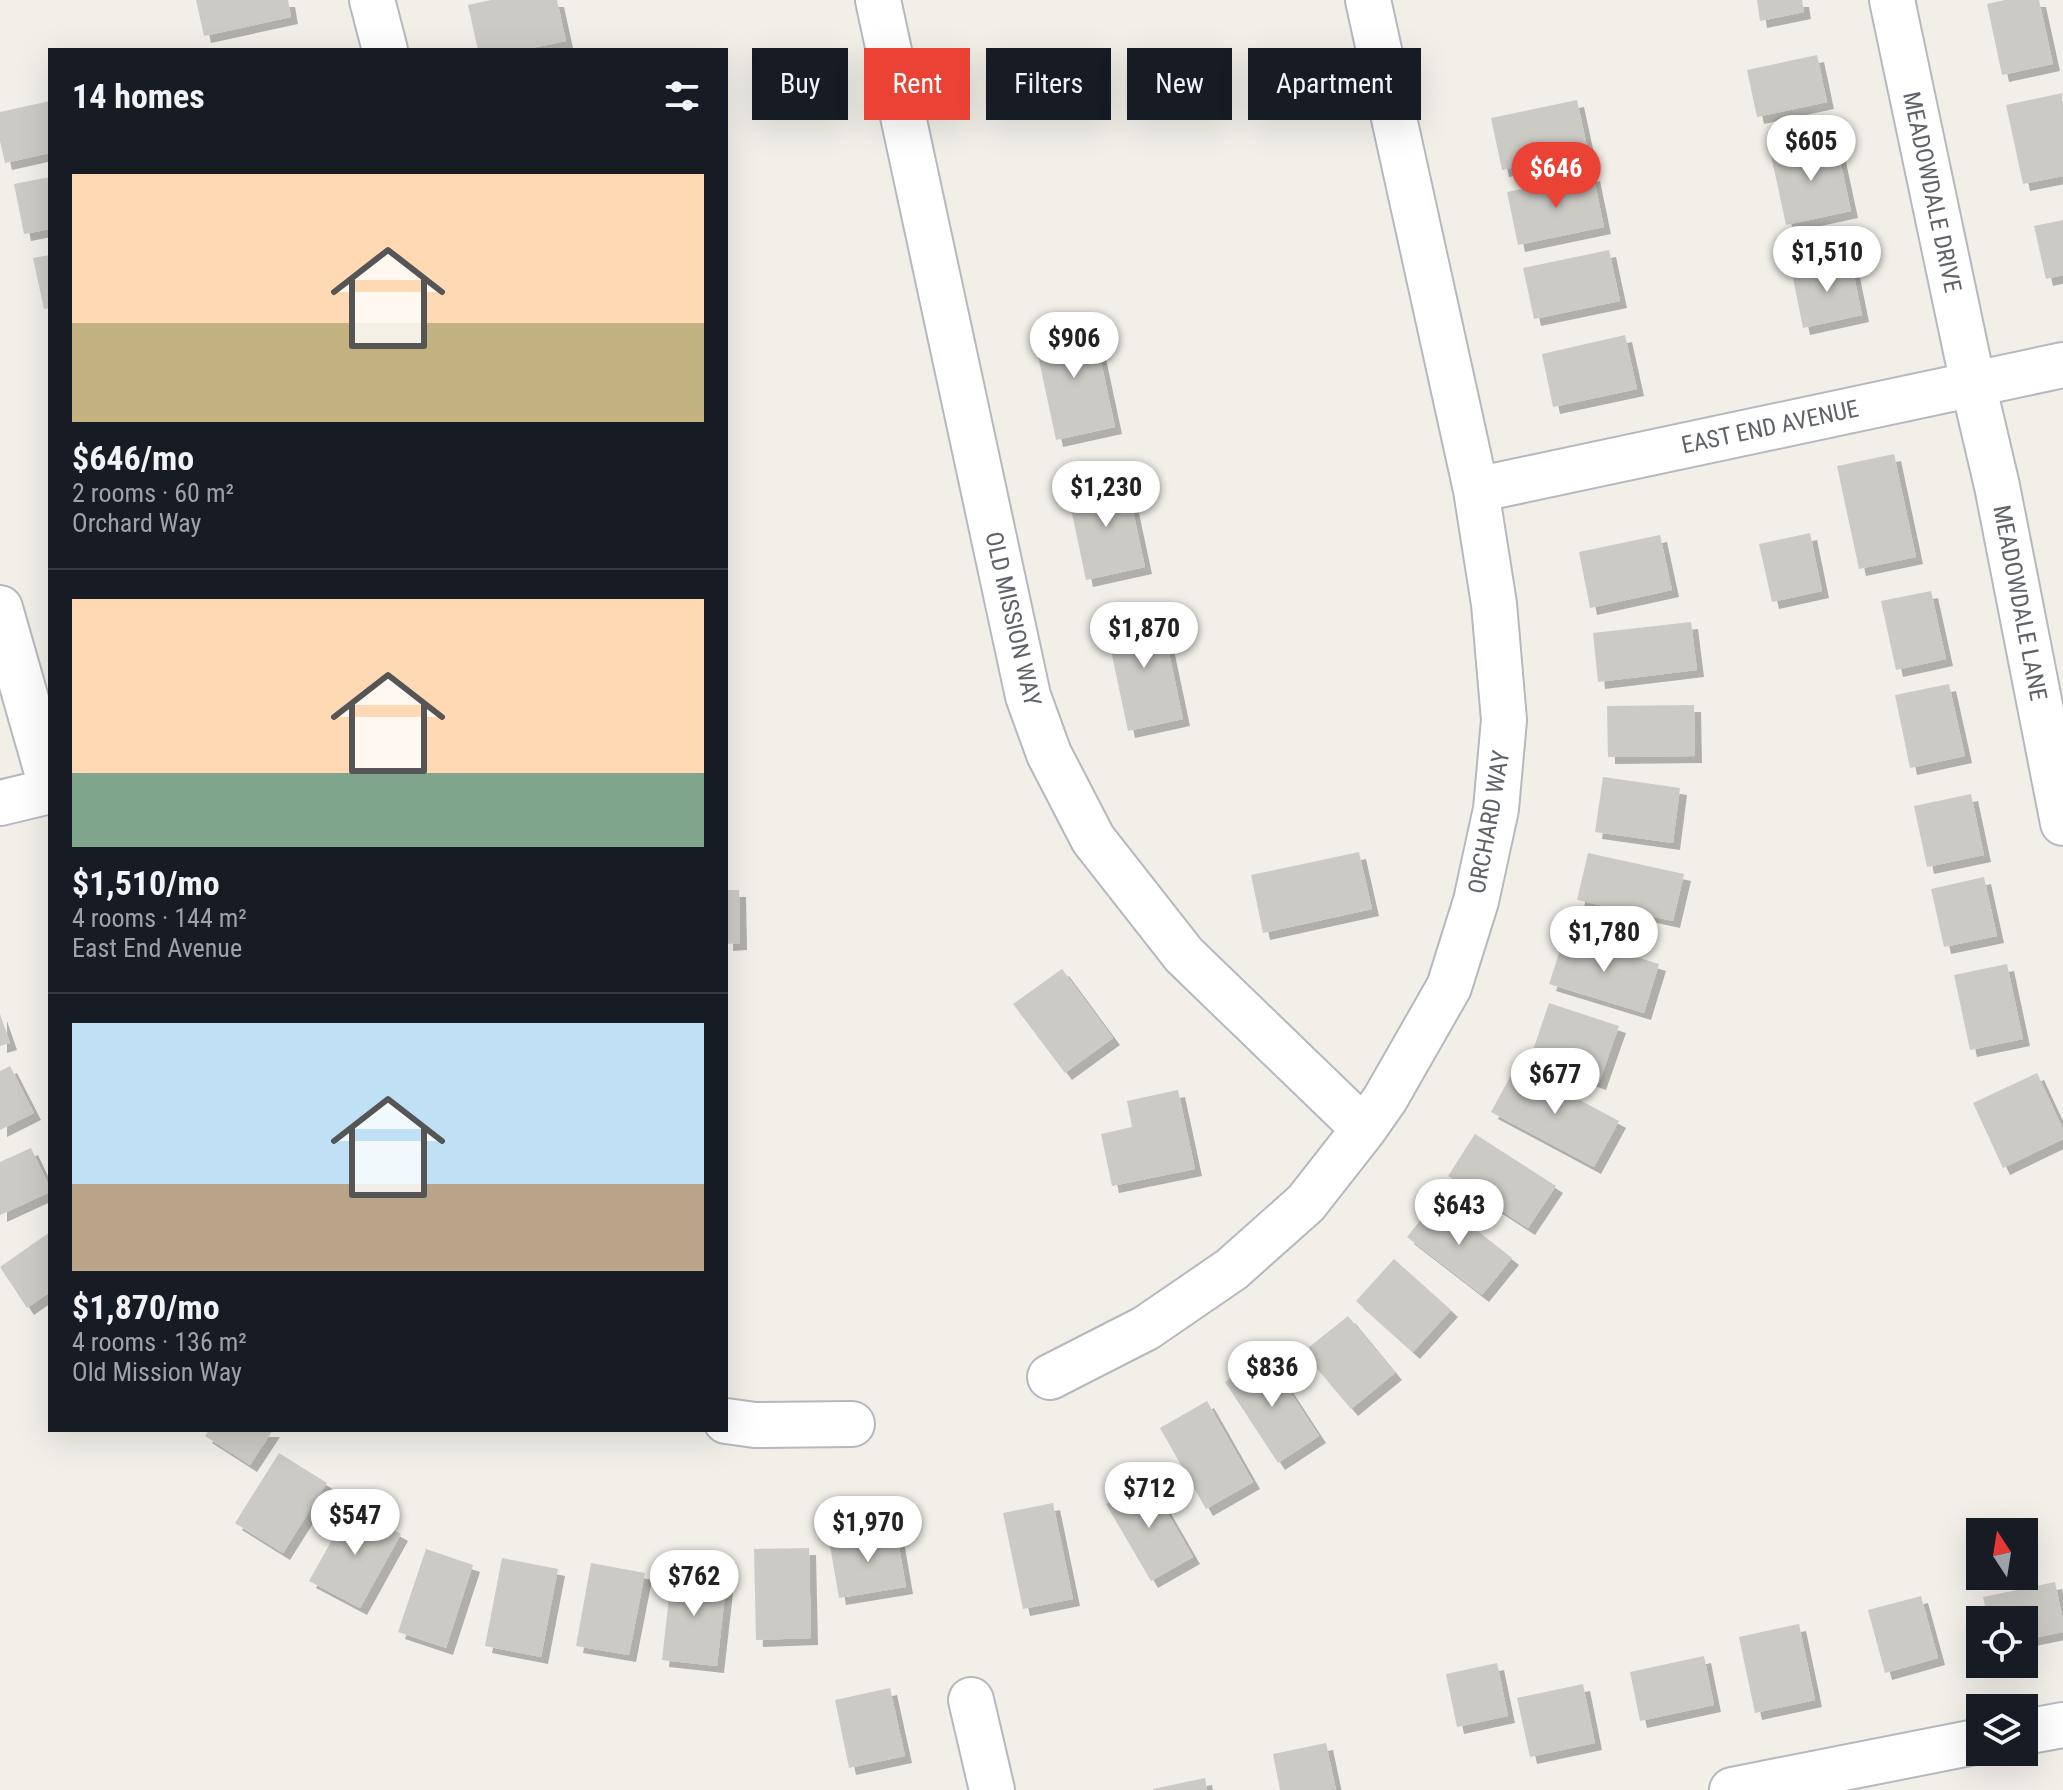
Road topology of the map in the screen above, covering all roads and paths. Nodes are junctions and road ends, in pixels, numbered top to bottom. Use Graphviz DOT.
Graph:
graph roads {
  1 [pos="372,0"];
  2 [pos="878,0"];
  3 [pos="1368,0"];
  4 [pos="1892,0"];
  5 [pos="384,48"];
  6 [pos="2063,365"];
  7 [pos="1973,384"];
  8 [pos="1476,490"];
  9 [pos="0,608"];
  10 [pos="48,776"];
  11 [pos="48,791"];
  12 [pos="0,803"];
  13 [pos="2063,823"];
  14 [pos="1364,1129"];
  15 [pos="1050,1377"];
  16 [pos="728,1421"];
  17 [pos="852,1424"];
  18 [pos="971,1700"];
  19 [pos="2063,1725"];
  20 [pos="2038,1729"];
  21 [pos="1966,1744"];
  22 [pos="992,1790"];
  23 [pos="1732,1790"];
  1 -- 5 [label="street"];
  2 -- 14 [label="street, OLD MISSION WAY"];
  3 -- 8 [label="street, ORCHARD WAY"];
  4 -- 7 [label="street, MEADOWDALE DRIVE"];
  6 -- 7 [label="street, EAST END AVENUE"];
  7 -- 8 [label="street, EAST END AVENUE"];
  7 -- 13 [label="street, MEADOWDALE LANE"];
  8 -- 14 [label="street, ORCHARD WAY"];
  9 -- 10 [label="street"];
  11 -- 12 [label="street"];
  14 -- 15 [label="street, ORCHARD WAY"];
  16 -- 17 [label="street"];
  18 -- 22 [label="street"];
  19 -- 20 [label="street"];
  21 -- 23 [label="street"];
}
